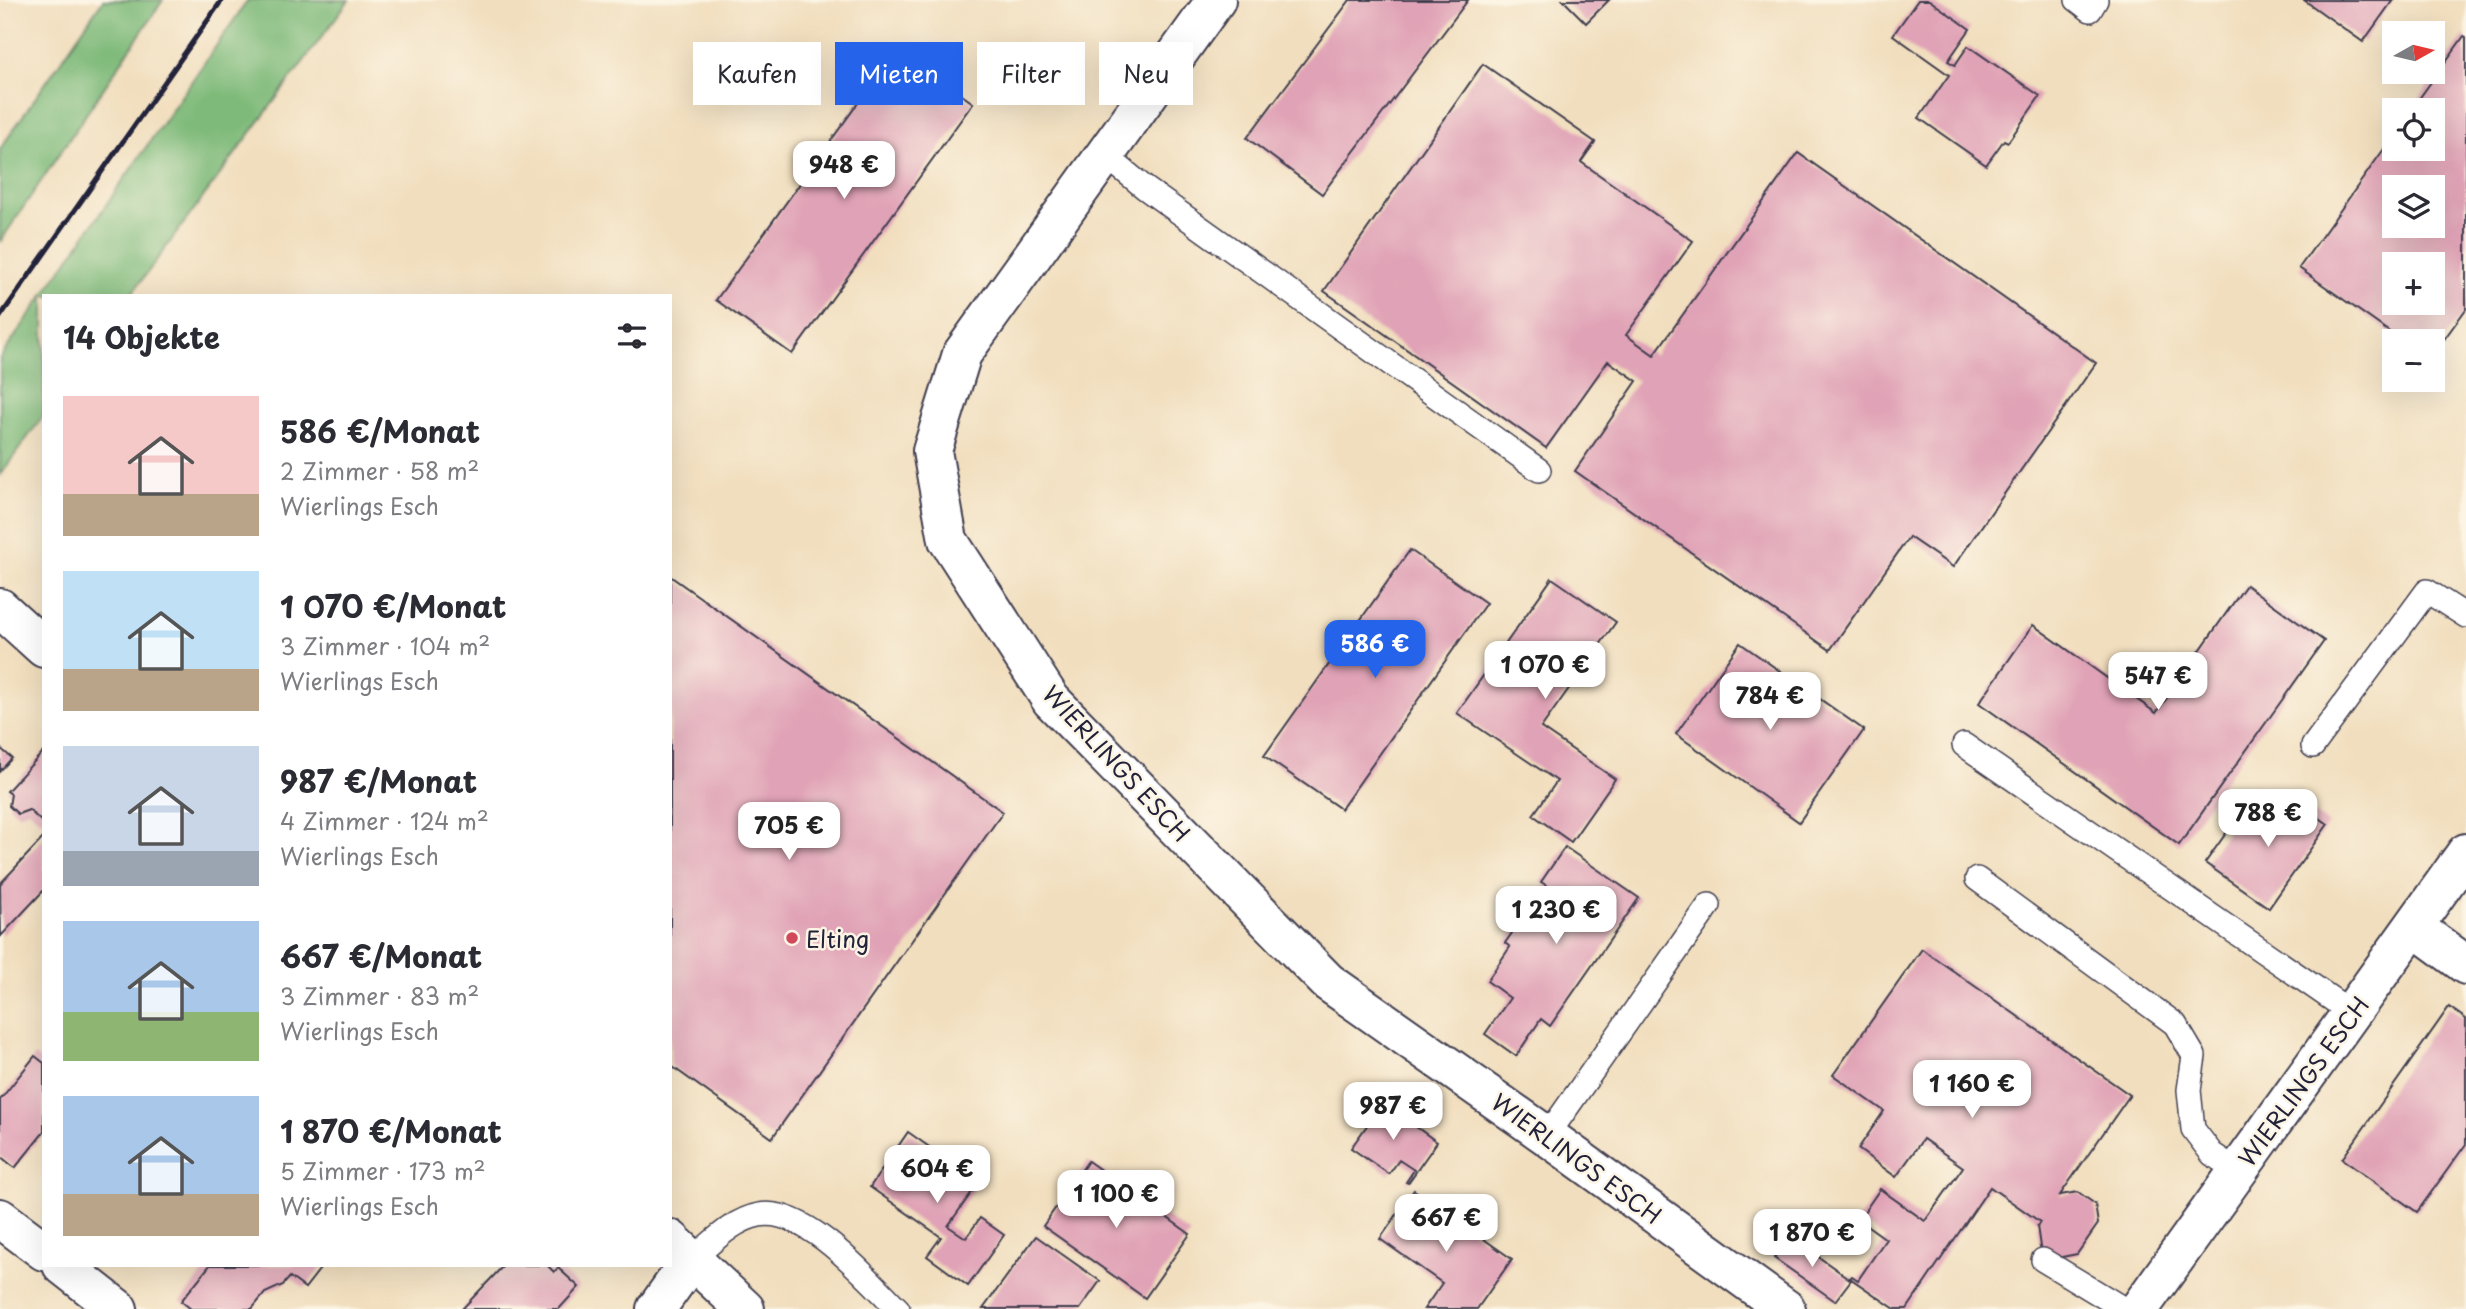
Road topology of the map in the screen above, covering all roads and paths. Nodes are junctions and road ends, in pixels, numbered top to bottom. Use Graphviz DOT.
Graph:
graph roads {
  1 [pos="1216,0"];
  2 [pos="2077,0"];
  3 [pos="2096,0"];
  4 [pos="1105,155"];
  5 [pos="1539,470"];
  6 [pos="0,608"];
  7 [pos="2466,616"];
  8 [pos="42,646"];
  9 [pos="1964,745"];
  10 [pos="2313,746"];
  11 [pos="2466,853"];
  12 [pos="1977,879"];
  13 [pos="1709,905"];
  14 [pos="2414,927"];
  15 [pos="2466,965"];
  16 [pos="2352,1013"];
  17 [pos="1547,1136"];
  18 [pos="2238,1171"];
  19 [pos="0,1218"];
  20 [pos="42,1250"];
  21 [pos="681,1250"];
  22 [pos="2043,1259"];
  23 [pos="65,1267"];
  24 [pos="118,1309"];
  25 [pos="656,1309"];
  26 [pos="745,1309"];
  27 [pos="898,1309"];
  28 [pos="1786,1309"];
  29 [pos="2124,1309"];
  30 [pos="2139,1309"];
  1 -- 4 [label="street, WIERLINGS ESCH"];
  2 -- 3 [label="lane"];
  4 -- 5 [label="lane"];
  4 -- 17 [label="street, WIERLINGS ESCH"];
  6 -- 8 [label="street"];
  7 -- 10 [label="lane"];
  9 -- 16 [label="lane"];
  11 -- 14 [label="street, WIERLINGS ESCH"];
  12 -- 18 [label="lane"];
  13 -- 17 [label="lane"];
  14 -- 15 [label="street"];
  14 -- 16 [label="street, WIERLINGS ESCH"];
  16 -- 18 [label="street, WIERLINGS ESCH"];
  17 -- 28 [label="street, WIERLINGS ESCH"];
  18 -- 30 [label="street, WIERLINGS ESCH"];
  19 -- 20 [label="street"];
  21 -- 25 [label="street"];
  21 -- 26 [label="street"];
  21 -- 27 [label="lane"];
  22 -- 29 [label="lane"];
  23 -- 24 [label="street"];
}
